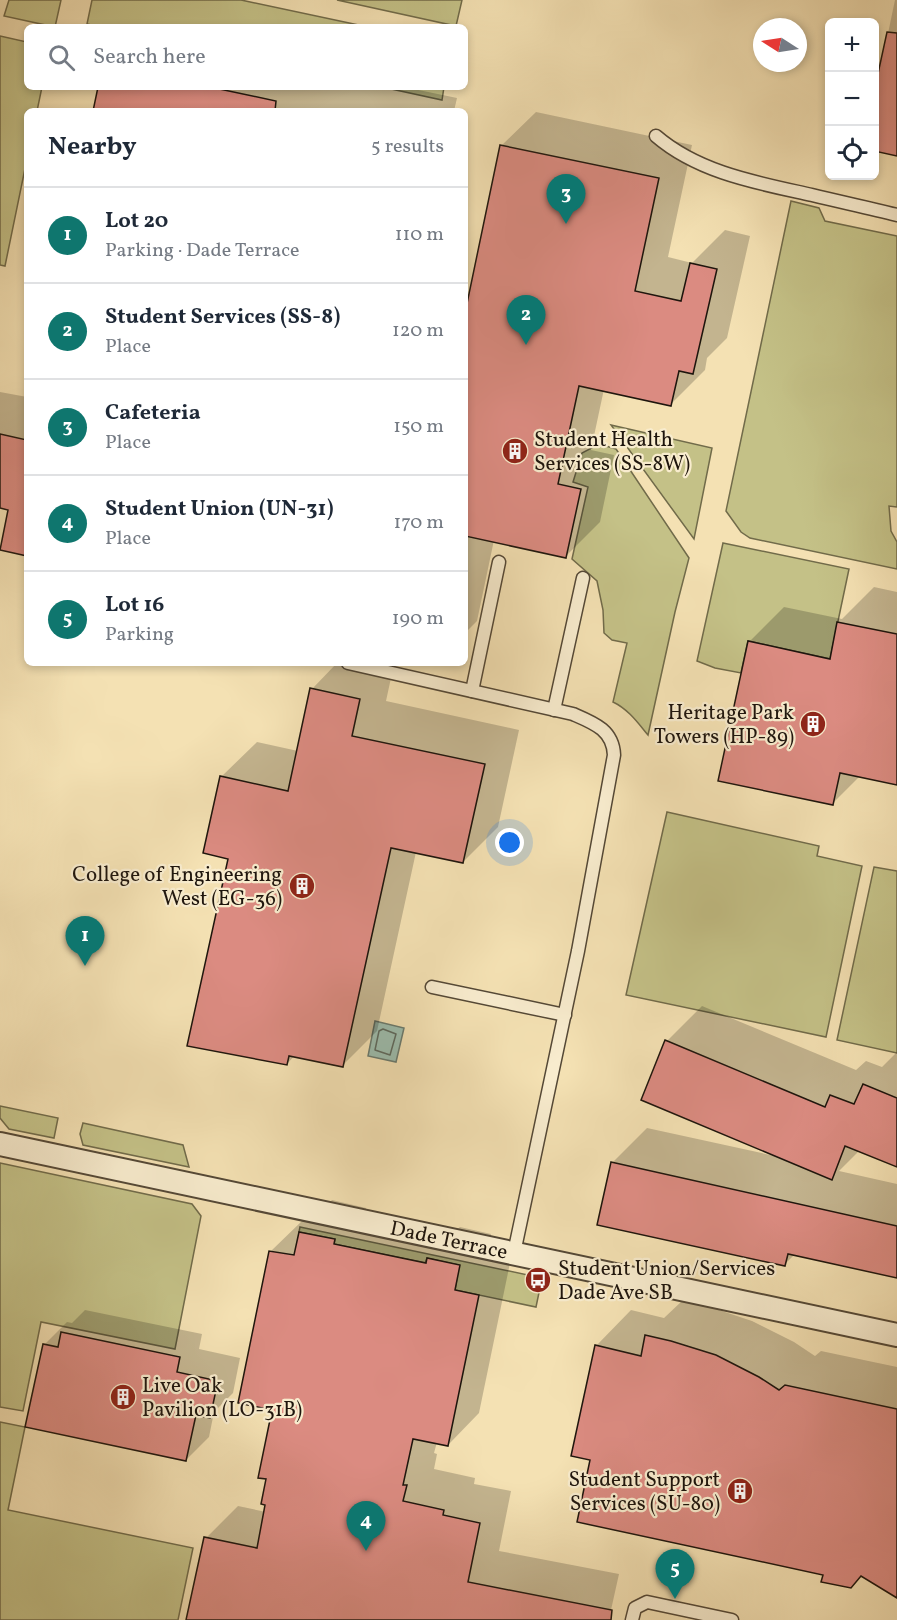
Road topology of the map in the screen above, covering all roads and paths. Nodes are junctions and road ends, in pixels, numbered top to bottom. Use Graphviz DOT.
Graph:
graph roads {
  1 [pos="656,136"];
  2 [pos="897,215"];
  3 [pos="498,562"];
  4 [pos="583,579"];
  5 [pos="361,666"];
  6 [pos="472,691"];
  7 [pos="554,710"];
  8 [pos="432,987"];
  9 [pos="565,1015"];
  10 [pos="0,1144"];
  11 [pos="514,1253"];
  12 [pos="897,1335"];
  13 [pos="632,1620"];
  14 [pos="732,1620"];
  1 -- 2 [label="lane"];
  3 -- 6 [label="lane"];
  4 -- 7 [label="lane"];
  5 -- 6 [label="lane"];
  6 -- 7 [label="lane"];
  7 -- 9 [label="lane"];
  8 -- 9 [label="lane"];
  9 -- 11 [label="lane"];
  10 -- 11 [label="street, Dade Terrace"];
  11 -- 12 [label="street, Dade Terrace"];
  13 -- 14 [label="lane"];
}
